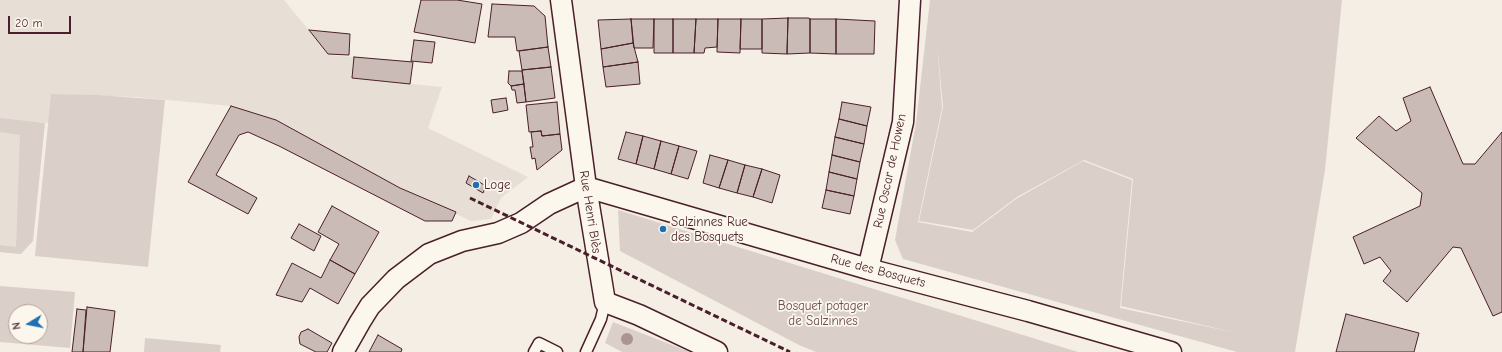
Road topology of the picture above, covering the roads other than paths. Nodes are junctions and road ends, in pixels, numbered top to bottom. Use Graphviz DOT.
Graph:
graph roads {
  1 [pos="561,0"];
  2 [pos="910,0"];
  3 [pos="586,187"];
  4 [pos="868,269"];
  5 [pos="605,302"];
  6 [pos="536,348"];
  7 [pos="343,352"];
  8 [pos="557,352"];
  9 [pos="586,352"];
  10 [pos="717,352"];
  11 [pos="1171,352"];
  1 -- 3 [label="street, Rue Henri Blès"];
  2 -- 4 [label="street, Rue Oscar de Howen"];
  3 -- 4 [label="street, Rue des Bosquets"];
  3 -- 5 [label="street, Rue Henri Blès"];
  3 -- 7 [label="street"];
  4 -- 11 [label="street, Rue des Bosquets"];
  5 -- 9 [label="lane"];
  5 -- 10 [label="street"];
  6 -- 8 [label="lane"];
}
